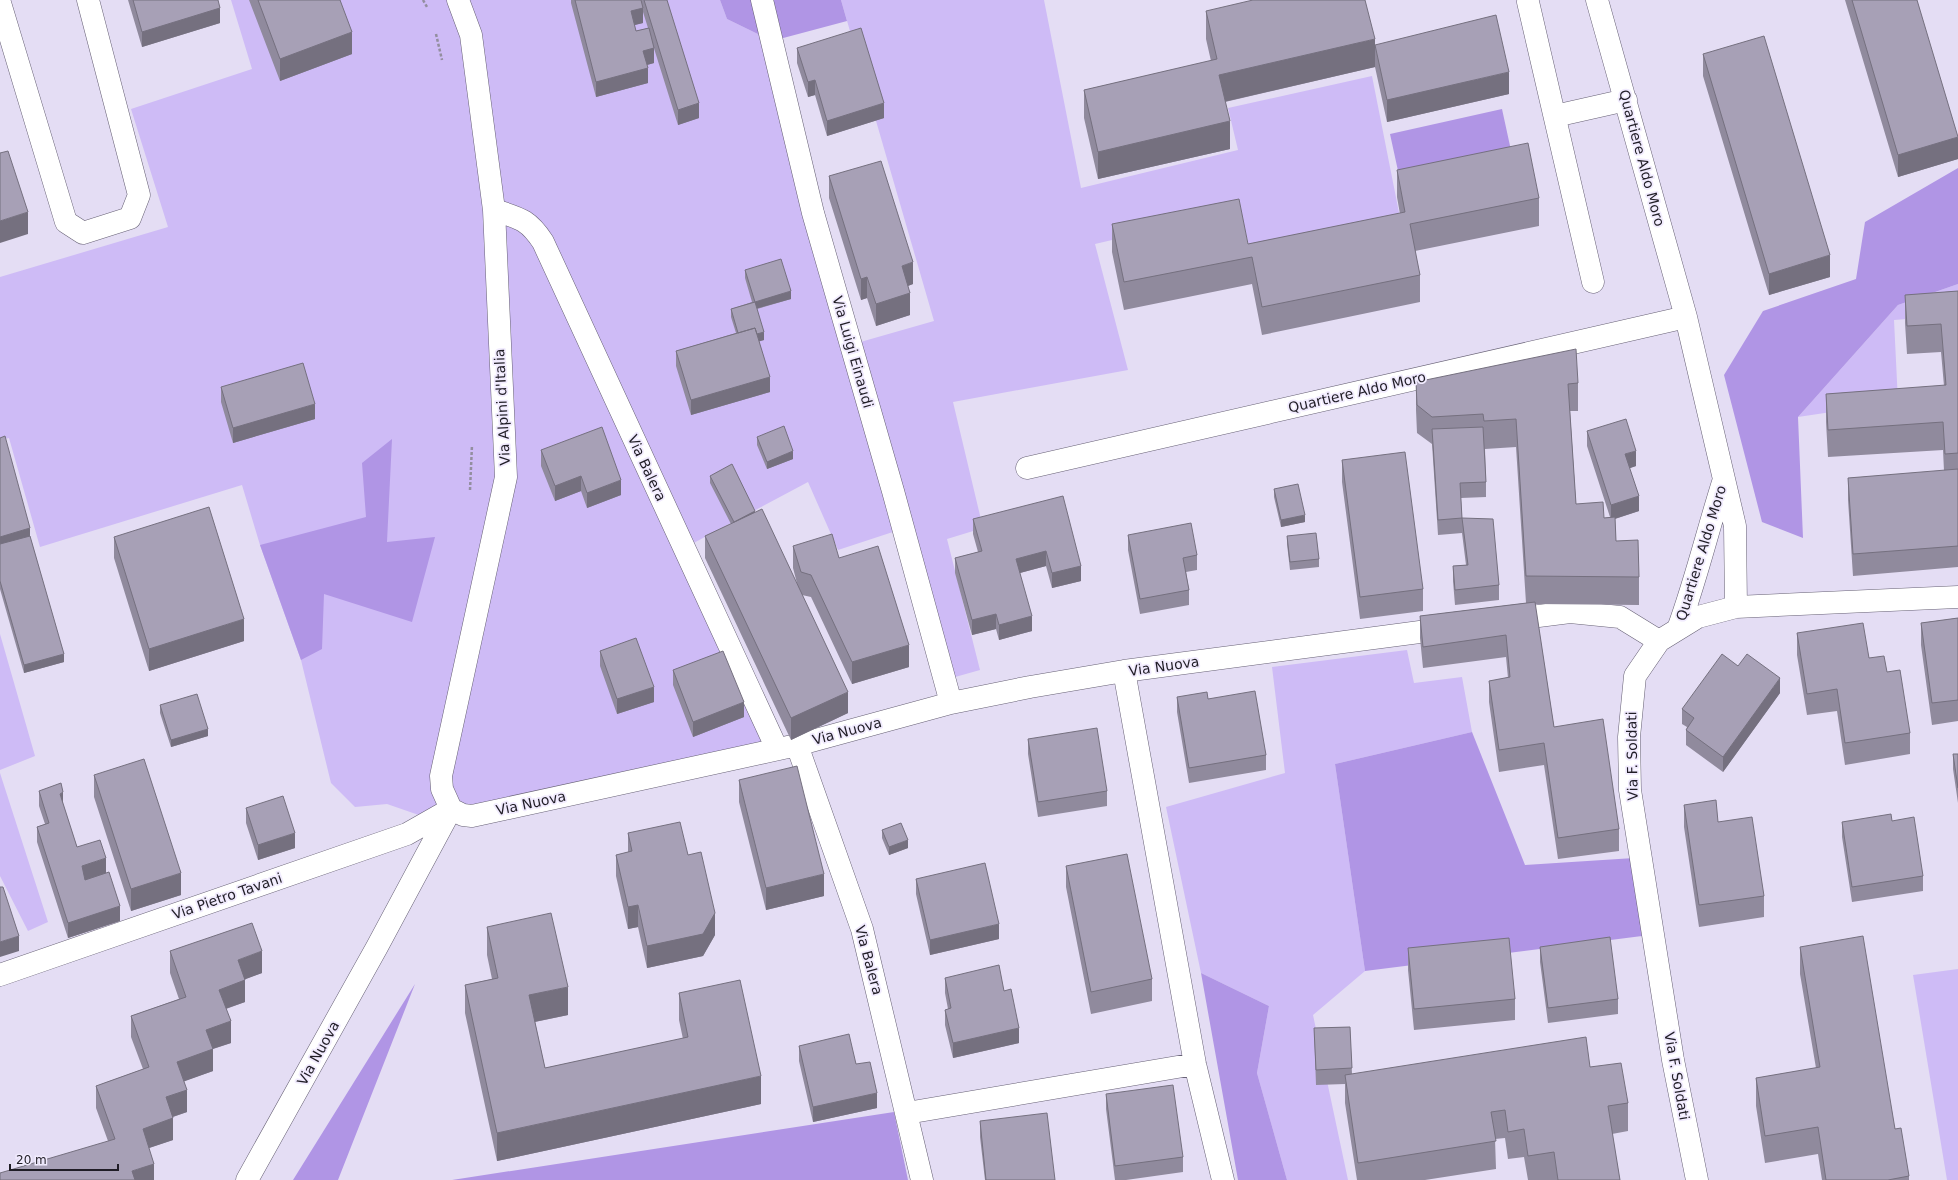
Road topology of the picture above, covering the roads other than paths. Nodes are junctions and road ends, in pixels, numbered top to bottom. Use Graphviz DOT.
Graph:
graph roads {
  1 [pos="88,0"];
  2 [pos="458,0"];
  3 [pos="762,0"];
  4 [pos="1597,0"];
  5 [pos="1528,2"];
  6 [pos="0,3"];
  7 [pos="1626,100"];
  8 [pos="1555,116"];
  9 [pos="494,210"];
  10 [pos="1593,282"];
  11 [pos="1686,317"];
  12 [pos="1027,468"];
  13 [pos="1724,478"];
  14 [pos="1958,596"];
  15 [pos="1736,608"];
  16 [pos="1492,622"];
  17 [pos="1468,626"];
  18 [pos="1678,629"];
  19 [pos="1659,641"];
  20 [pos="1124,671"];
  21 [pos="951,703"];
  22 [pos="787,747"];
  23 [pos="451,809"];
  24 [pos="0,976"];
  25 [pos="1195,1064"];
  26 [pos="907,1113"];
  27 [pos="247,1180"];
  28 [pos="922,1180"];
  29 [pos="1222,1180"];
  30 [pos="1697,1180"];
  1 -- 6 [label="street"];
  2 -- 9 [label="street, Via Alpini d'Italia"];
  3 -- 21 [label="street, Via Luigi Einaudi"];
  4 -- 7 [label="street, Quartiere Aldo Moro"];
  5 -- 8 [label="street"];
  7 -- 8 [label="street"];
  7 -- 11 [label="street, Quartiere Aldo Moro"];
  8 -- 10 [label="street"];
  9 -- 22 [label="street, Via Balera"];
  9 -- 23 [label="street, Via Alpini d'Italia"];
  11 -- 12 [label="street, Quartiere Aldo Moro"];
  11 -- 13 [label="street, Quartiere Aldo Moro"];
  13 -- 15 [label="street, Quartiere Aldo Moro"];
  13 -- 18 [label="street, Quartiere Aldo Moro"];
  14 -- 15 [label="street, Via F. Soldati"];
  15 -- 18 [label="street, Via F. Soldati"];
  16 -- 19 [label="street"];
  17 -- 20 [label="street, Via Nuova"];
  18 -- 19 [label="street, Via F. Soldati"];
  19 -- 30 [label="street, Via F. Soldati"];
  20 -- 21 [label="street, Via Nuova"];
  20 -- 25 [label="street"];
  21 -- 22 [label="street, Via Nuova"];
  22 -- 23 [label="street, Via Nuova"];
  22 -- 26 [label="street, Via Balera"];
  23 -- 24 [label="street, Via Pietro Tavani"];
  23 -- 27 [label="street, Via Nuova"];
  25 -- 26 [label="street"];
  25 -- 29 [label="street"];
  26 -- 28 [label="street, Via Balera"];
}
